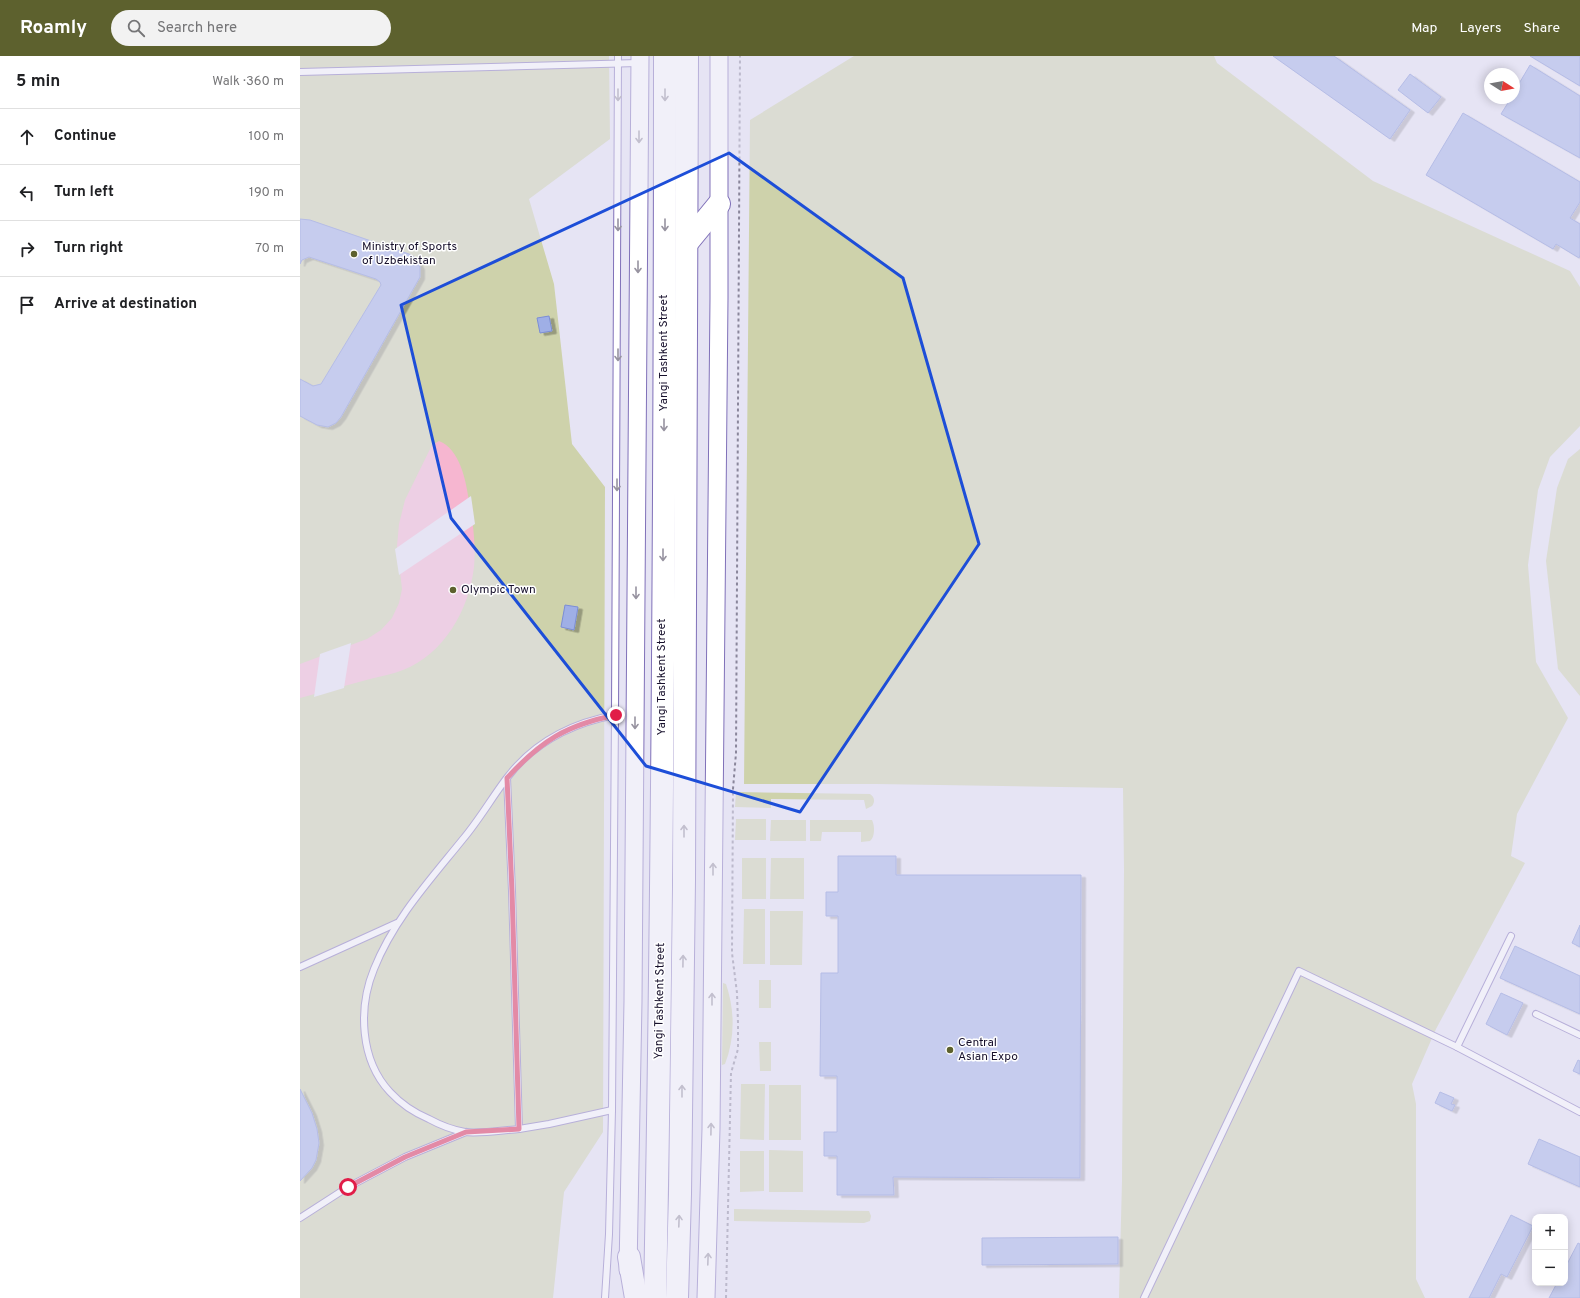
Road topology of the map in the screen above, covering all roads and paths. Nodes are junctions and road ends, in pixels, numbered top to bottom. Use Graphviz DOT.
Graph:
graph roads {
  1 [pos="618,56"];
  2 [pos="665,56"];
  3 [pos="687,56"];
  4 [pos="720,56"];
  5 [pos="740,56"];
  6 [pos="640,60"];
  7 [pos="618,64"];
  8 [pos="300,72"];
  9 [pos="720,204"];
  10 [pos="687,243"];
  11 [pos="616,715"];
  12 [pos="507,778"];
  13 [pos="397,923"];
  14 [pos="1512,936"];
  15 [pos="300,967"];
  16 [pos="1536,1014"];
  17 [pos="1580,1035"];
  18 [pos="1457,1047"];
  19 [pos="612,1110"];
  20 [pos="1580,1112"];
  21 [pos="519,1129"];
  22 [pos="466,1132"];
  23 [pos="300,1218"];
  24 [pos="629,1257"];
  25 [pos="678,1260"];
  26 [pos="606,1298"];
  27 [pos="627,1298"];
  28 [pos="636,1298"];
  29 [pos="655,1298"];
  30 [pos="677,1298"];
  31 [pos="684,1298"];
  32 [pos="706,1298"];
  33 [pos="726,1298"];
  34 [pos="1144,1298"];
  1 -- 7 [label="lane"];
  2 -- 29 [label="highway, Yangi Tashkent Street, one-way"];
  3 -- 10 [label="highway, Yangi Tashkent Street"];
  4 -- 9 [label="main road"];
  5 -- 33 [label="path"];
  6 -- 7 [label="lane"];
  6 -- 24 [label="main road, one-way"];
  7 -- 8 [label="lane"];
  7 -- 11 [label="lane, one-way"];
  9 -- 10 [label="highway"];
  32 -- 9 [label="main road, one-way"];
  25 -- 10 [label="highway, Yangi Tashkent Street, one-way"];
  11 -- 12 [label="lane"];
  11 -- 19 [label="lane"];
  12 -- 13 [label="lane"];
  12 -- 21 [label="lane"];
  13 -- 15 [label="lane"];
  13 -- 22 [label="lane"];
  14 -- 18 [label="lane"];
  16 -- 17 [label="lane"];
  18 -- 20 [label="lane"];
  18 -- 34 [label="lane"];
  19 -- 21 [label="lane"];
  19 -- 26 [label="lane"];
  21 -- 22 [label="lane"];
  22 -- 23 [label="lane"];
  24 -- 27 [label="main road"];
  24 -- 28 [label="highway"];
  25 -- 30 [label="highway"];
  25 -- 31 [label="highway"];
}
